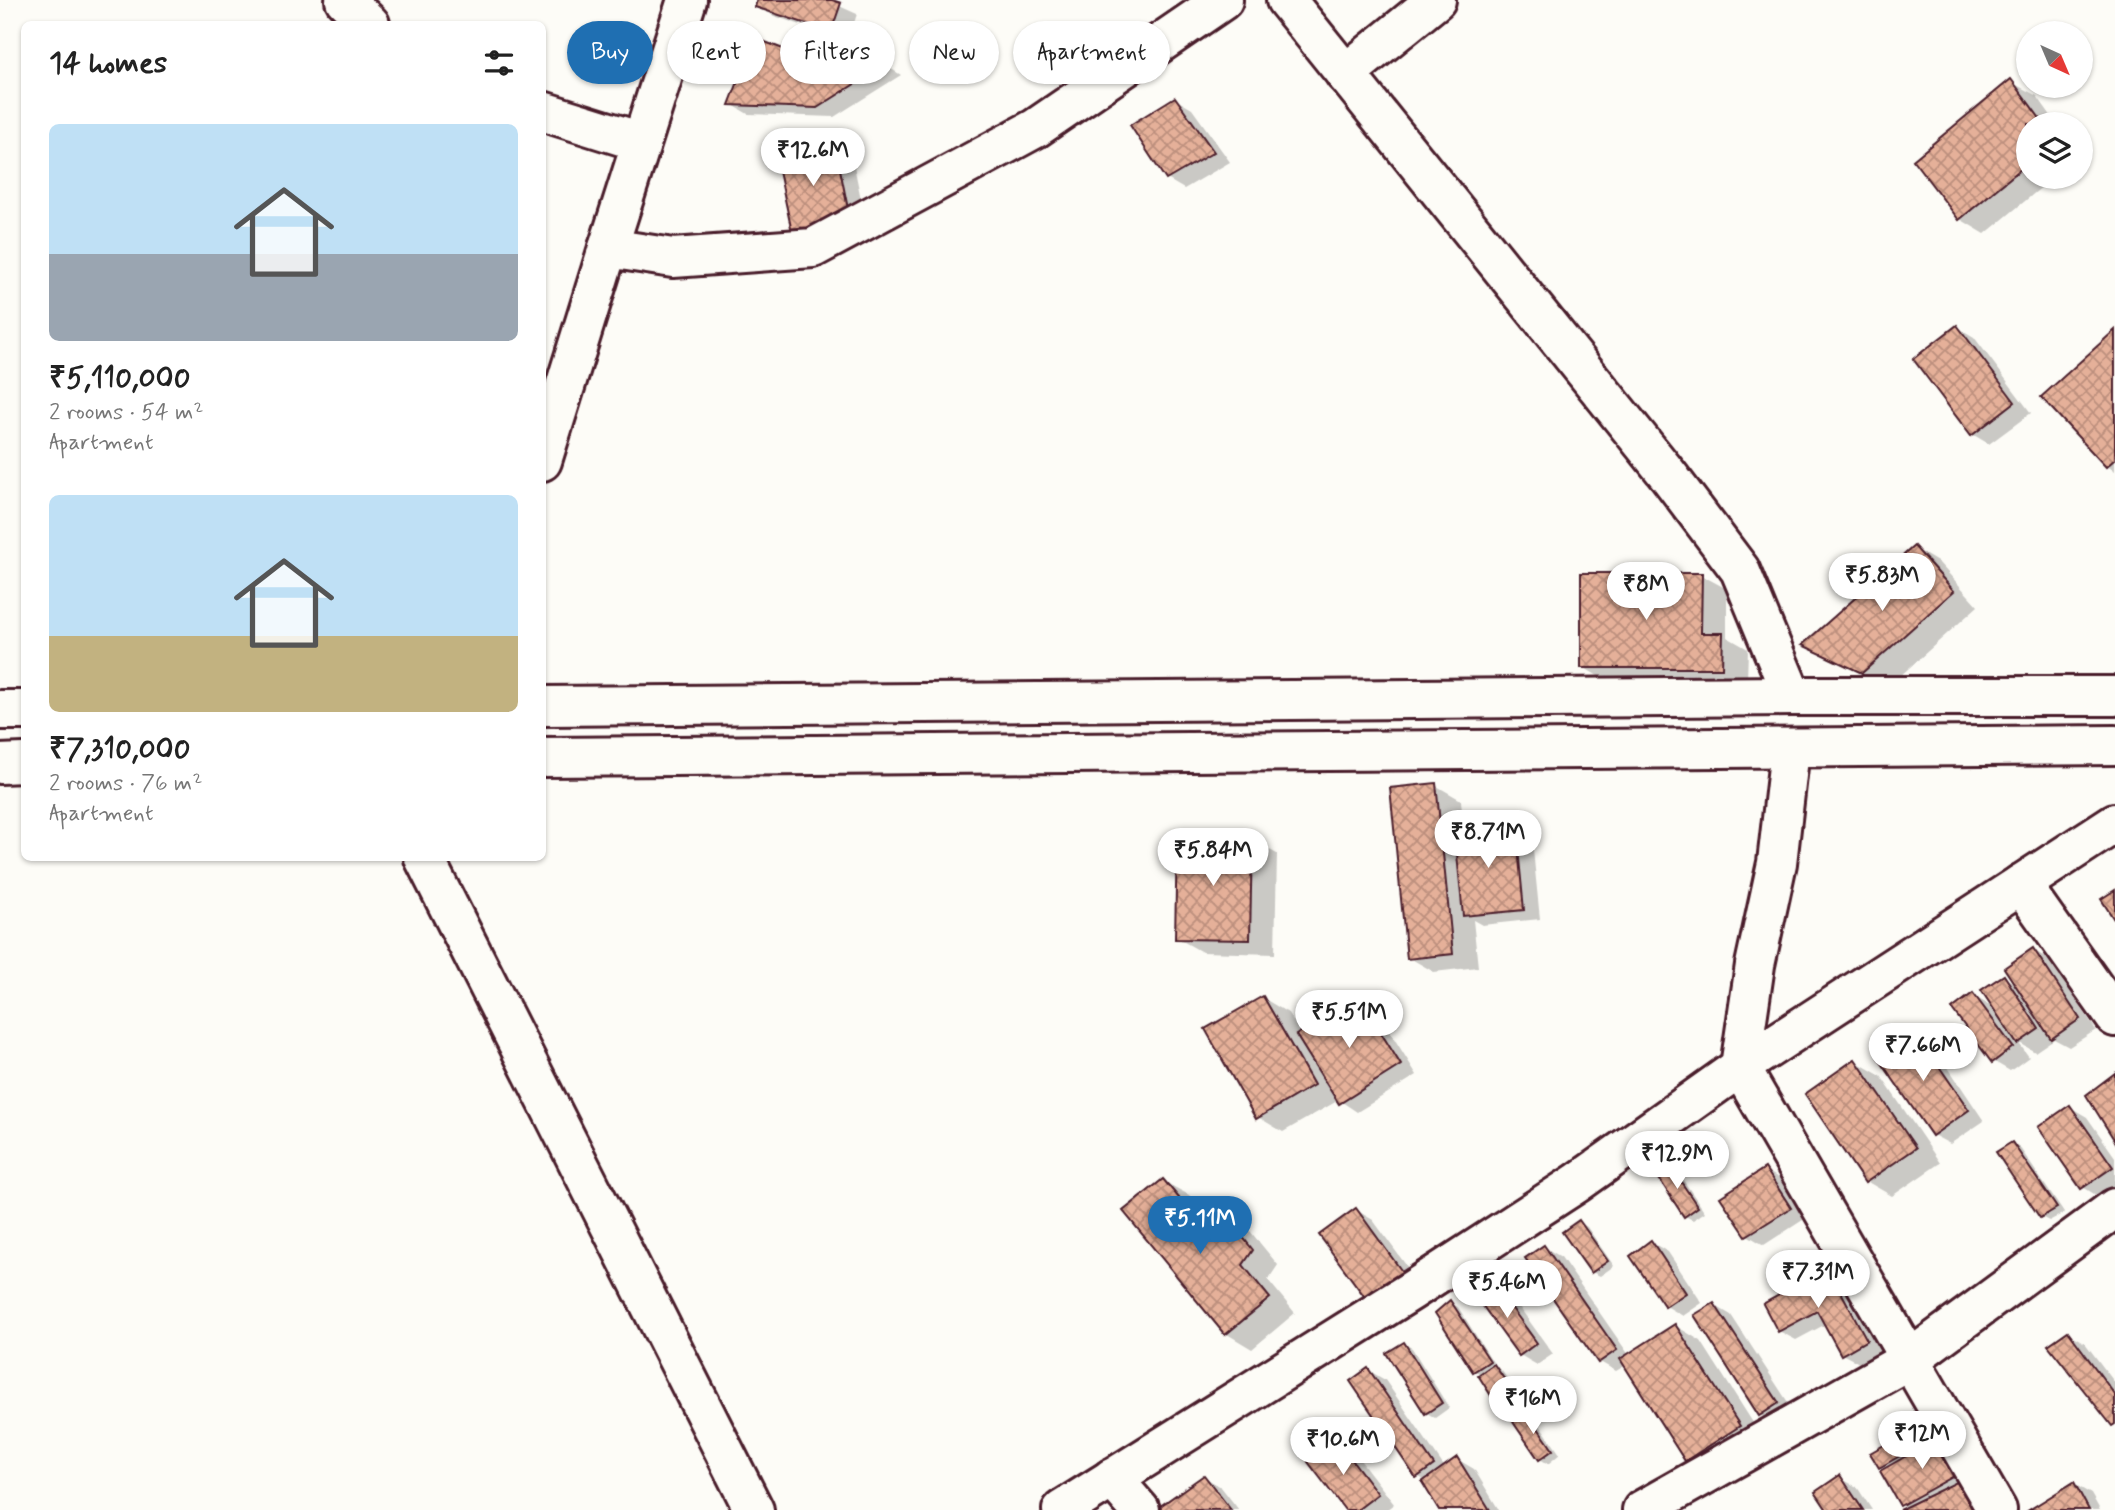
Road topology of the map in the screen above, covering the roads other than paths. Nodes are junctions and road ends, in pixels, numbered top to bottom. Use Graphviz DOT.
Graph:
graph roads {
  1 [pos="345,0"];
  2 [pos="687,0"];
  3 [pos="1223,0"];
  4 [pos="1286,0"];
  5 [pos="1436,0"];
  6 [pos="367,21"];
  7 [pos="1345,74"];
  8 [pos="546,112"];
  9 [pos="641,142"];
  10 [pos="608,248"];
  11 [pos="546,448"];
  12 [pos="1792,696"];
  13 [pos="2115,696"];
  14 [pos="546,706"];
  15 [pos="0,710"];
  16 [pos="21,710"];
  17 [pos="2115,745"];
  18 [pos="1790,749"];
  19 [pos="546,757"];
  20 [pos="21,763"];
  21 [pos="0,764"];
  22 [pos="2115,822"];
  23 [pos="426,861"];
  24 [pos="2021,884"];
  25 [pos="2115,1017"];
  26 [pos="1740,1068"];
  27 [pos="2115,1208"];
  28 [pos="1910,1359"];
  29 [pos="1112,1479"];
  30 [pos="754,1510"];
  31 [pos="1062,1510"];
  32 [pos="1140,1510"];
  33 [pos="1642,1510"];
  34 [pos="1997,1510"];
  1 -- 6 [label="main road"];
  2 -- 9 [label="main road"];
  3 -- 10 [label="main road"];
  4 -- 7 [label="main road"];
  5 -- 7 [label="main road"];
  7 -- 12 [label="main road"];
  8 -- 9 [label="main road"];
  9 -- 10 [label="main road"];
  10 -- 11 [label="main road"];
  12 -- 13 [label="main road"];
  12 -- 14 [label="main road"];
  15 -- 16 [label="main road"];
  17 -- 18 [label="main road"];
  18 -- 19 [label="main road"];
  18 -- 26 [label="main road"];
  20 -- 21 [label="main road"];
  22 -- 24 [label="main road"];
  23 -- 30 [label="main road"];
  24 -- 25 [label="main road"];
  24 -- 26 [label="main road"];
  26 -- 28 [label="main road"];
  26 -- 29 [label="main road"];
  27 -- 28 [label="main road"];
  28 -- 33 [label="main road"];
  28 -- 34 [label="main road"];
  29 -- 31 [label="main road"];
  29 -- 32 [label="main road"];
}
